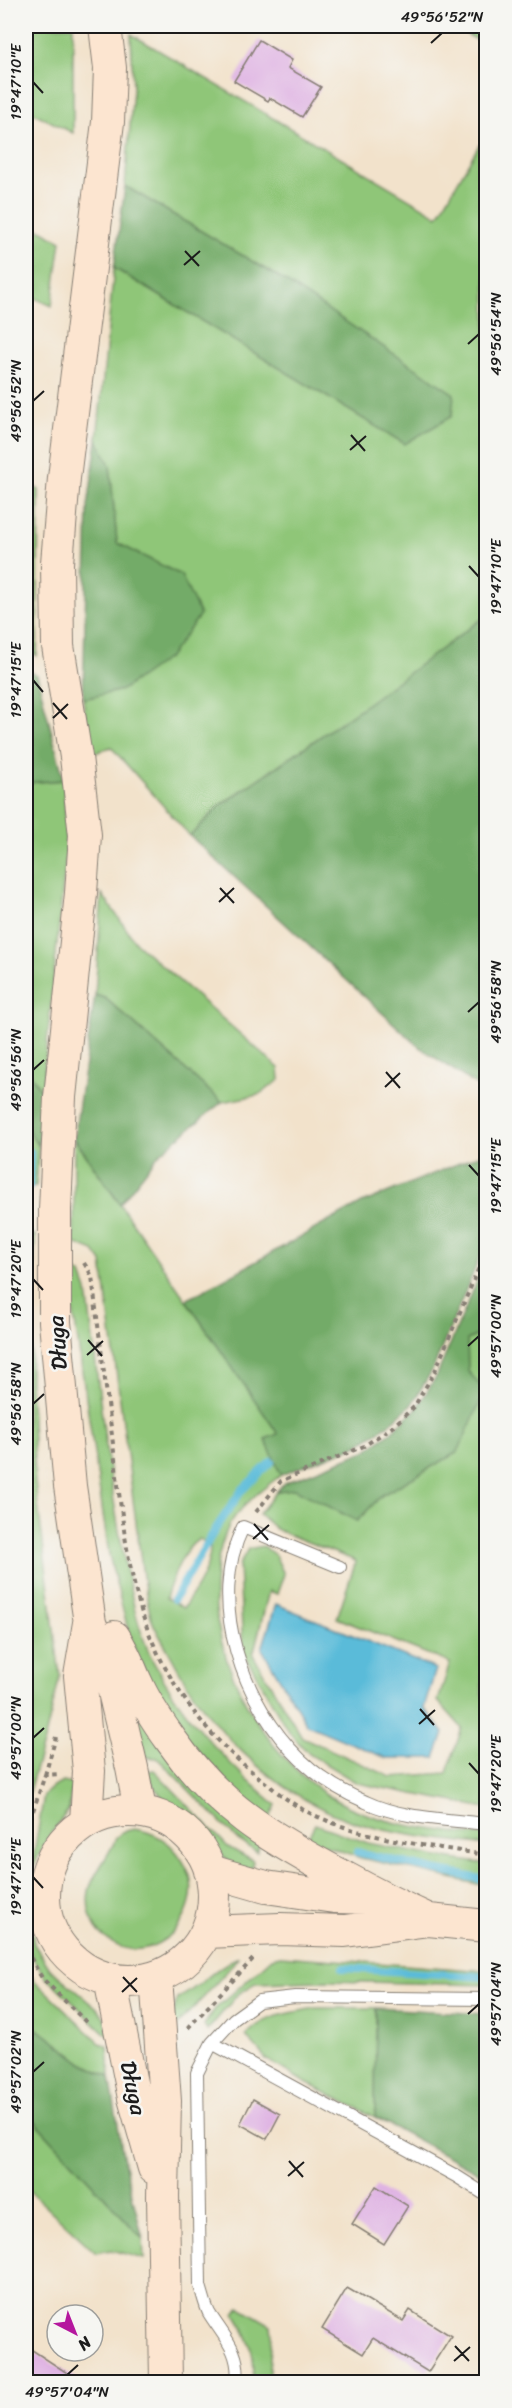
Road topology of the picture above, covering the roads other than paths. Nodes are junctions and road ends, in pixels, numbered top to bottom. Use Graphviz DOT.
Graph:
graph roads {
  1 [pos="105,26"];
  2 [pos="340,1567"];
  3 [pos="85,1589"];
  4 [pos="90,1623"];
  5 [pos="140,1810"];
  6 [pos="86,1822"];
  7 [pos="486,1824"];
  8 [pos="210,1871"];
  9 [pos="380,1898"];
  10 [pos="429,1920"];
  11 [pos="486,1926"];
  12 [pos="206,1932"];
  13 [pos="156,1977"];
  14 [pos="110,1979"];
  15 [pos="486,1999"];
  16 [pos="212,2043"];
  17 [pos="486,2195"];
  18 [pos="163,2196"];
  19 [pos="166,2382"];
  20 [pos="237,2382"];
  1 -- 3 [label="main road, Długa"];
  2 -- 7 [label="lane"];
  3 -- 4 [label="main road, Długa"];
  3 -- 9 [label="main road"];
  4 -- 5 [label="main road, Długa"];
  4 -- 6 [label="main road, Długa"];
  5 -- 6 [label="main road"];
  5 -- 8 [label="main road"];
  6 -- 14 [label="main road"];
  8 -- 9 [label="main road"];
  8 -- 12 [label="main road"];
  9 -- 10 [label="main road"];
  10 -- 11 [label="main road"];
  10 -- 12 [label="main road"];
  12 -- 13 [label="main road"];
  13 -- 14 [label="main road"];
  13 -- 18 [label="main road, Długa"];
  14 -- 18 [label="main road, Długa"];
  15 -- 16 [label="lane"];
  16 -- 17 [label="lane"];
  16 -- 20 [label="lane"];
  18 -- 19 [label="main road, Długa"];
}
